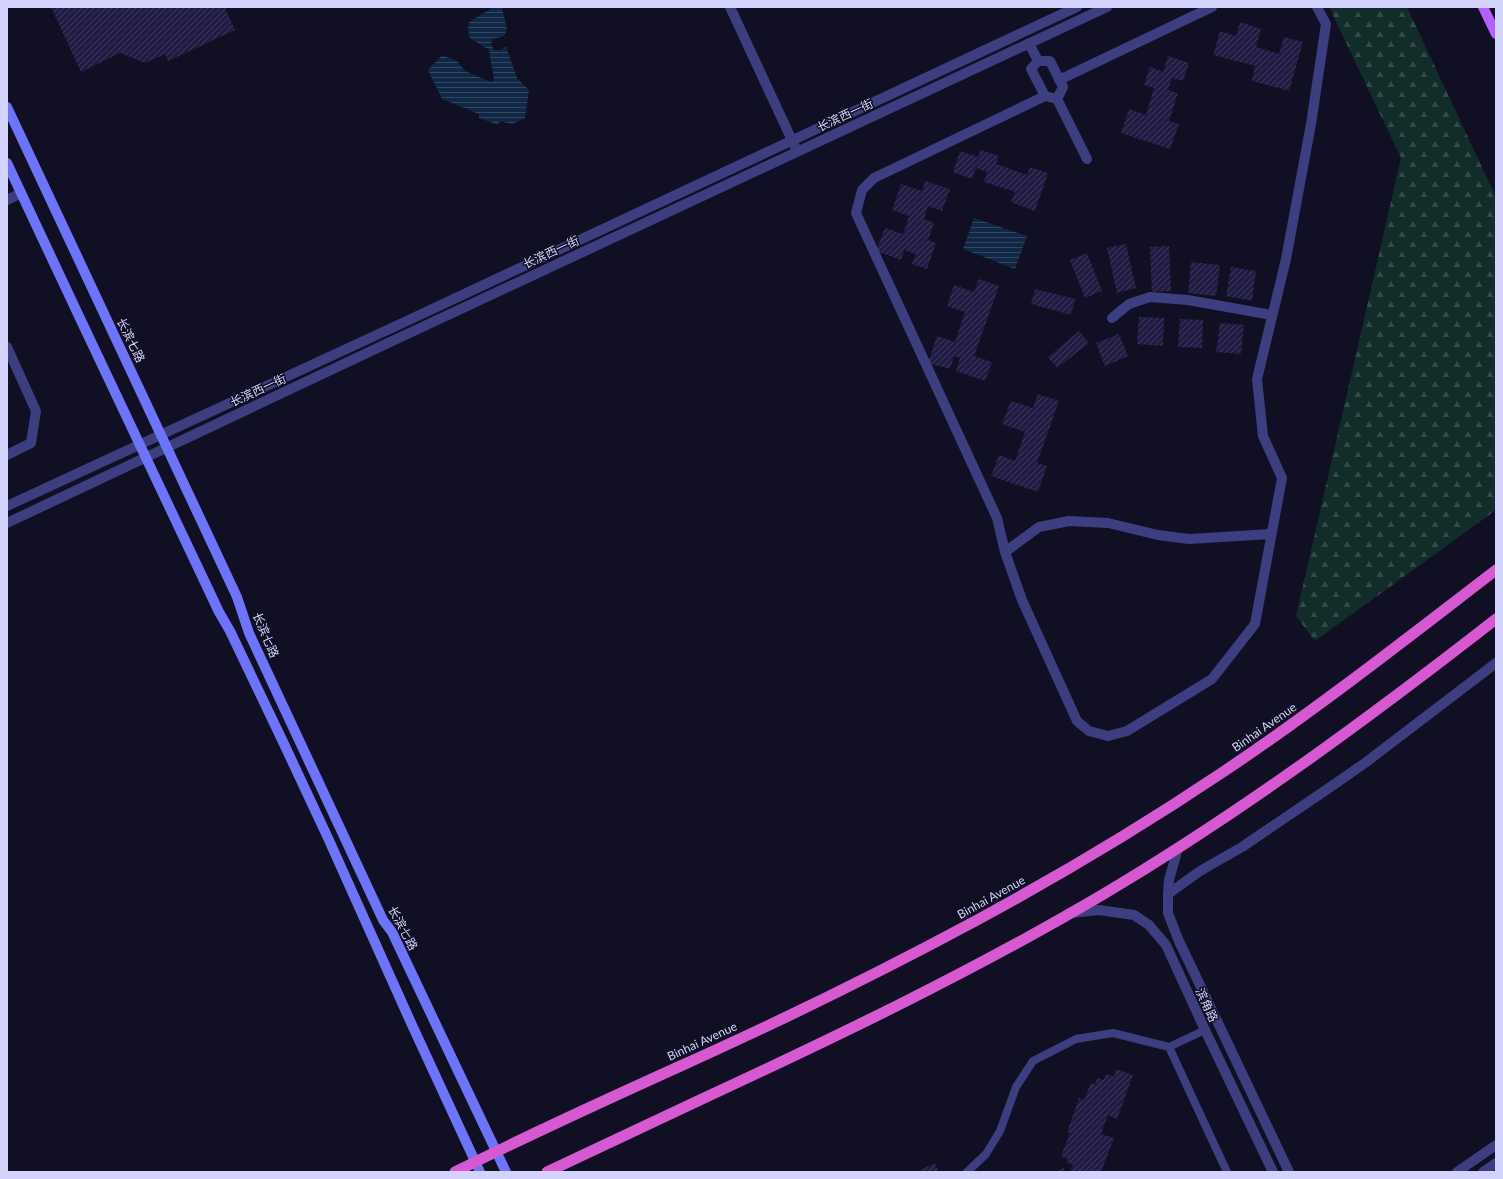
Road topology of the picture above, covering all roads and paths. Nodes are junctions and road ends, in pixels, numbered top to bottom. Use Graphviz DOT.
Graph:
graph roads {
  1 [pos="730,7"];
  2 [pos="1077,7"];
  3 [pos="1107,7"];
  4 [pos="1212,7"];
  5 [pos="1317,7"];
  6 [pos="1483,7"];
  7 [pos="1496,34"];
  8 [pos="1029,43"];
  9 [pos="1038,61"];
  10 [pos="1059,80"];
  11 [pos="1045,96"];
  12 [pos="1057,99"];
  13 [pos="7,107"];
  14 [pos="792,140"];
  15 [pos="798,151"];
  16 [pos="1087,159"];
  17 [pos="7,163"];
  18 [pos="21,193"];
  19 [pos="7,200"];
  20 [pos="1272,315"];
  21 [pos="1112,318"];
  22 [pos="7,347"];
  23 [pos="161,435"];
  24 [pos="140,445"];
  25 [pos="167,447"];
  26 [pos="7,455"];
  27 [pos="146,457"];
  28 [pos="7,506"];
  29 [pos="7,523"];
  30 [pos="1272,534"];
  31 [pos="1005,552"];
  32 [pos="1496,570"];
  33 [pos="1496,619"];
  34 [pos="1496,662"];
  35 [pos="1178,848"];
  36 [pos="1168,894"];
  37 [pos="1071,913"];
  38 [pos="1205,1030"];
  39 [pos="1169,1047"];
  40 [pos="1496,1145"];
  41 [pos="496,1152"];
  42 [pos="475,1162"];
  43 [pos="1496,1163"];
  44 [pos="455,1172"];
  45 [pos="480,1172"];
  46 [pos="506,1172"];
  47 [pos="547,1172"];
  48 [pos="967,1172"];
  49 [pos="1227,1172"];
  50 [pos="1272,1172"];
  51 [pos="1289,1172"];
  52 [pos="1457,1172"];
  53 [pos="1483,1172"];
  1 -- 14 [label="street"];
  2 -- 14 [label="street, 长滨西一街"];
  3 -- 8 [label="street, 长滨西一街"];
  4 -- 10 [label="street"];
  5 -- 20 [label="street"];
  6 -- 7 [label="main road"];
  8 -- 9 [label="street"];
  8 -- 15 [label="street, 长滨西一街"];
  9 -- 10 [label="street"];
  9 -- 11 [label="street"];
  10 -- 12 [label="street"];
  11 -- 12 [label="street"];
  11 -- 31 [label="street"];
  12 -- 16 [label="street"];
  13 -- 23 [label="main road, 长滨七路"];
  14 -- 15 [label="street"];
  14 -- 23 [label="street, 长滨西一街"];
  15 -- 25 [label="street, 长滨西一街"];
  17 -- 18 [label="main road"];
  18 -- 19 [label="street"];
  18 -- 24 [label="main road"];
  20 -- 21 [label="street"];
  20 -- 30 [label="street"];
  22 -- 26 [label="street"];
  23 -- 24 [label="street, 长滨西一街"];
  23 -- 25 [label="main road, 长滨七路"];
  24 -- 27 [label="main road"];
  24 -- 28 [label="street, 长滨西一街"];
  25 -- 27 [label="street, 长滨西一街"];
  25 -- 41 [label="main road, 长滨七路"];
  27 -- 29 [label="street, 长滨西一街"];
  27 -- 42 [label="main road"];
  30 -- 31 [label="street"];
  30 -- 31 [label="street"];
  32 -- 41 [label="highway, Binhai Avenue"];
  33 -- 35 [label="highway"];
  34 -- 36 [label="street"];
  35 -- 36 [label="street, 滨角路"];
  35 -- 37 [label="highway"];
  36 -- 51 [label="street, 滨角路"];
  37 -- 38 [label="street, 滨角路"];
  37 -- 47 [label="highway"];
  38 -- 39 [label="lane"];
  38 -- 50 [label="street, 滨角路"];
  39 -- 48 [label="lane"];
  39 -- 49 [label="lane"];
  40 -- 52 [label="street"];
  41 -- 42 [label="highway, Binhai Avenue"];
  41 -- 46 [label="main road, 长滨七路"];
  42 -- 44 [label="highway, Binhai Avenue"];
  42 -- 45 [label="main road"];
  43 -- 53 [label="street"];
}
